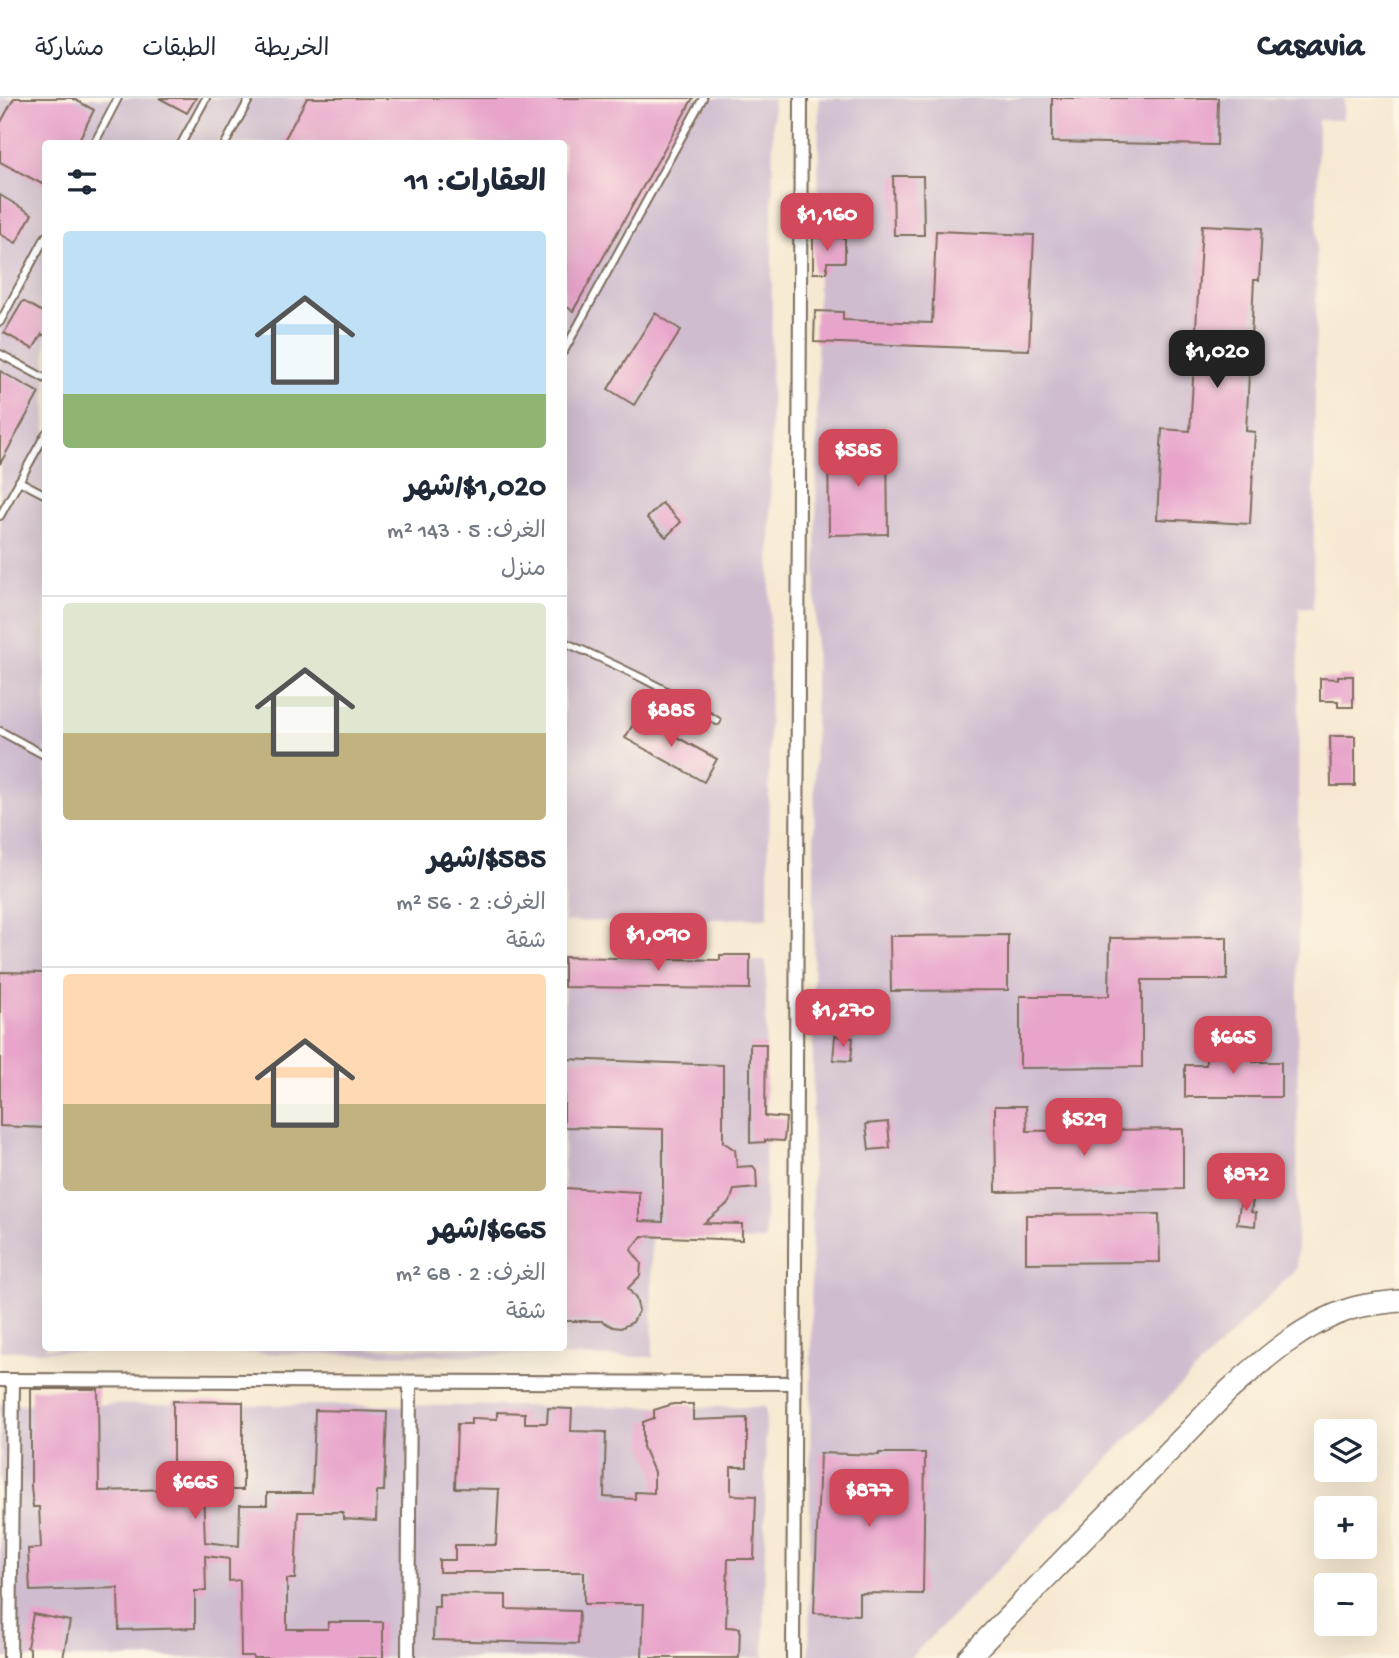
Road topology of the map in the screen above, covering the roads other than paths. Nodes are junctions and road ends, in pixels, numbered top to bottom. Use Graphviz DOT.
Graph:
graph roads {
  1 [pos="118,98"];
  2 [pos="206,98"];
  3 [pos="250,98"];
  4 [pos="703,98"];
  5 [pos="802,98"];
  6 [pos="96,140"];
  7 [pos="183,140"];
  8 [pos="228,140"];
  9 [pos="42,243"];
  10 [pos="0,322"];
  11 [pos="567,346"];
  12 [pos="0,354"];
  13 [pos="42,377"];
  14 [pos="42,440"];
  15 [pos="19,481"];
  16 [pos="42,493"];
  17 [pos="0,516"];
  18 [pos="567,643"];
  19 [pos="717,721"];
  20 [pos="0,732"];
  21 [pos="42,754"];
  22 [pos="1399,1301"];
  23 [pos="6,1380"];
  24 [pos="410,1382"];
  25 [pos="794,1383"];
  26 [pos="10,1658"];
  27 [pos="408,1658"];
  28 [pos="793,1658"];
  29 [pos="968,1658"];
  1 -- 6 [label="lane"];
  2 -- 7 [label="lane"];
  3 -- 8 [label="lane"];
  4 -- 11 [label="lane"];
  5 -- 25 [label="street"];
  9 -- 10 [label="lane"];
  12 -- 13 [label="lane"];
  14 -- 15 [label="lane"];
  15 -- 16 [label="lane"];
  15 -- 17 [label="lane"];
  18 -- 19 [label="lane"];
  20 -- 21 [label="lane"];
  22 -- 29 [label="main road"];
  23 -- 24 [label="street"];
  23 -- 26 [label="street"];
  24 -- 25 [label="street"];
  24 -- 27 [label="street"];
  25 -- 28 [label="street"];
}
